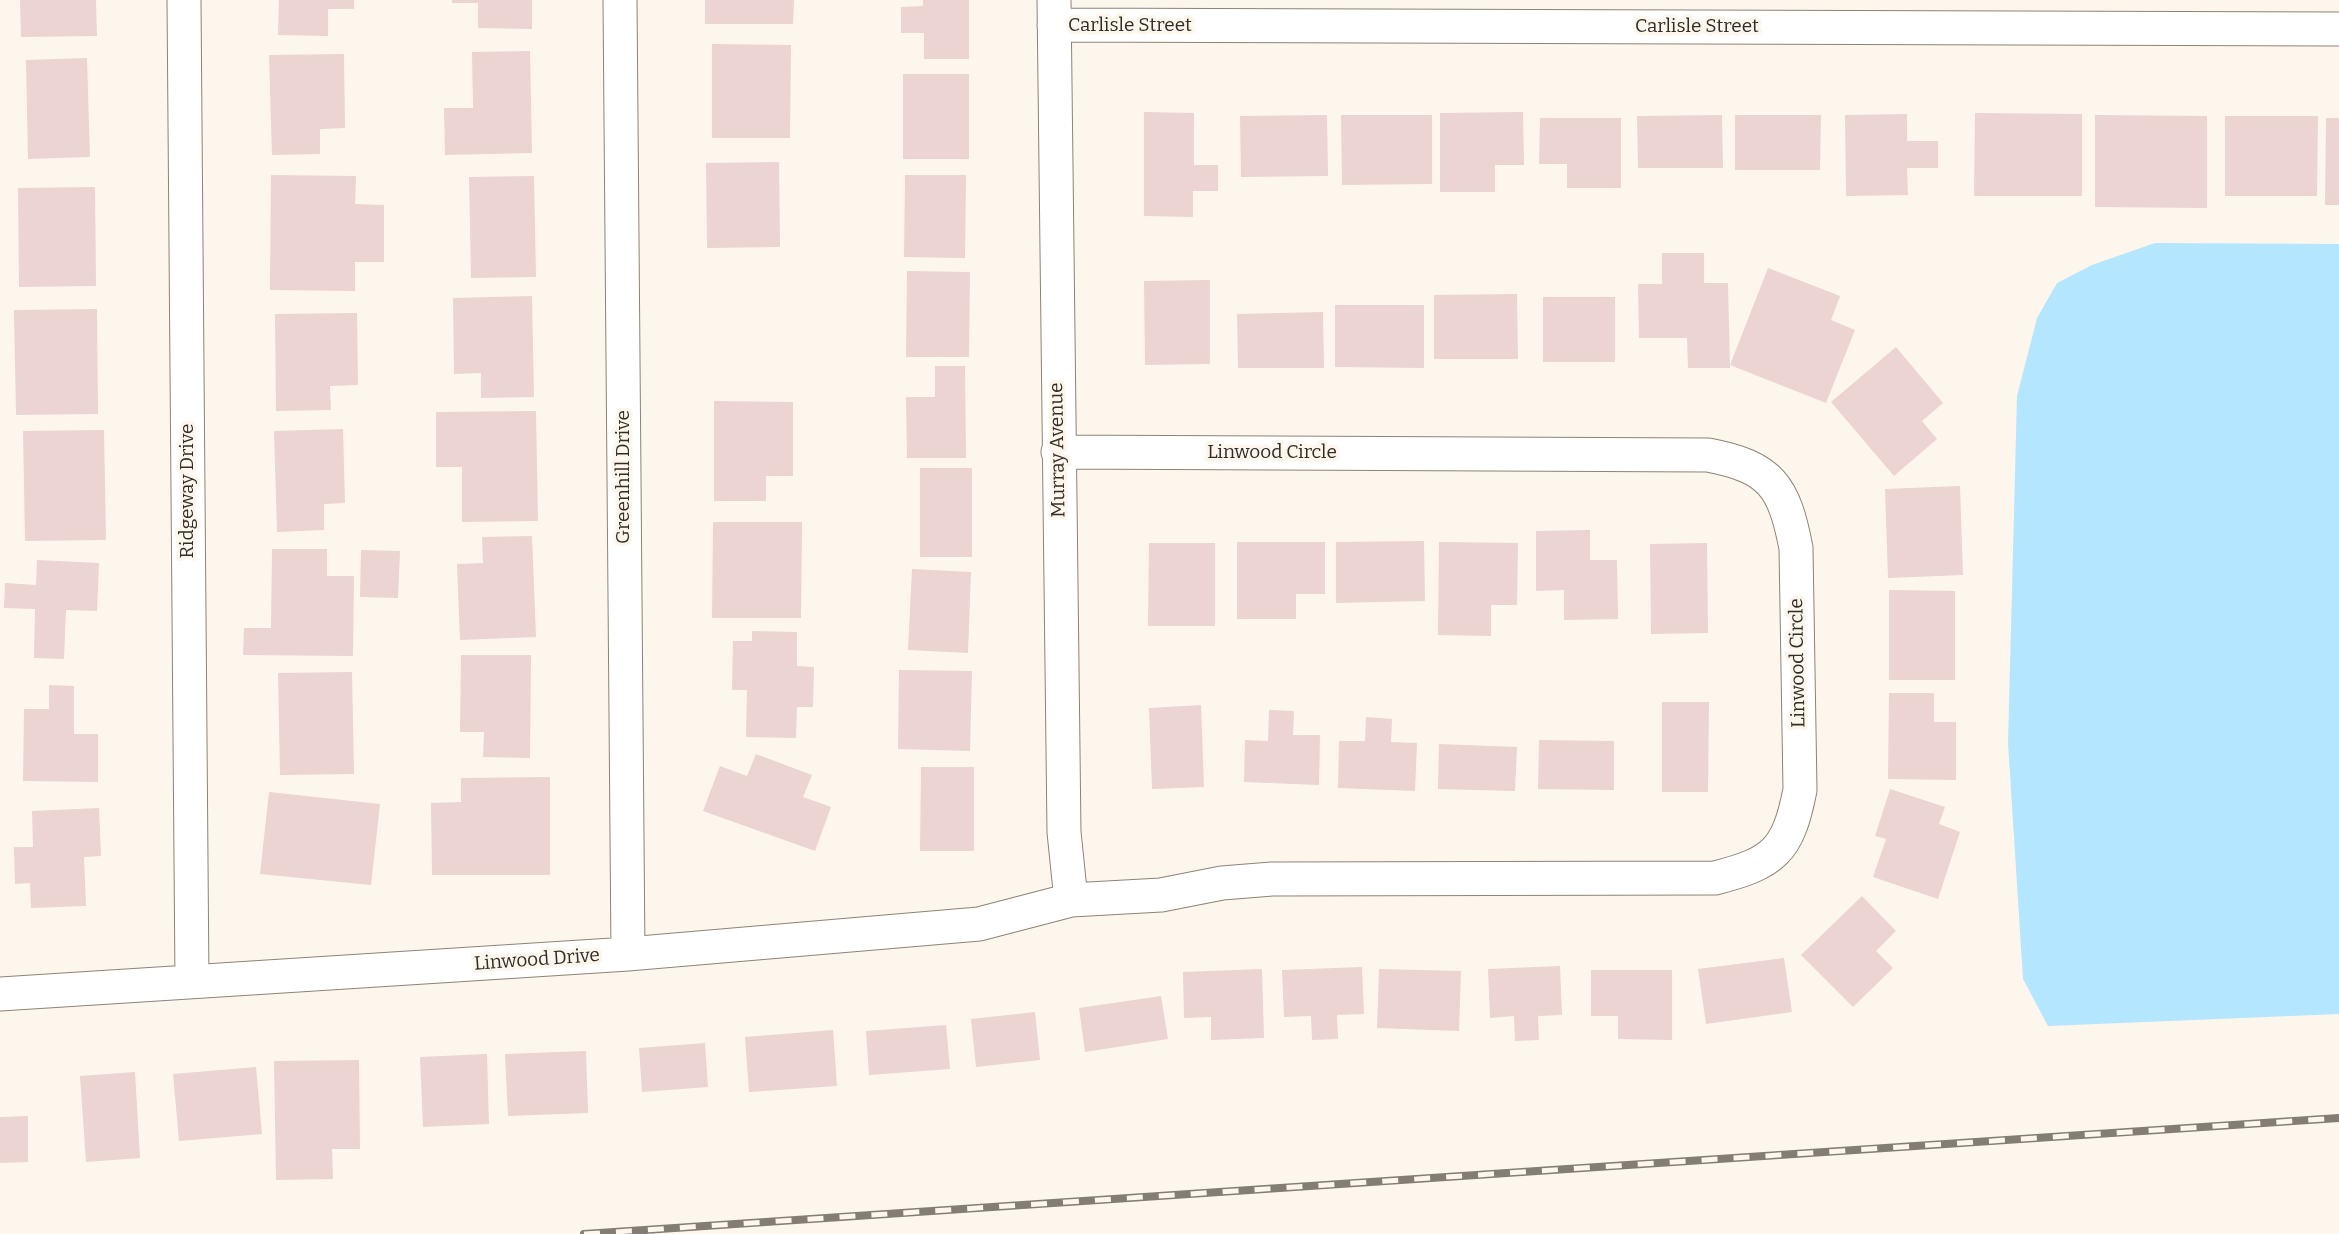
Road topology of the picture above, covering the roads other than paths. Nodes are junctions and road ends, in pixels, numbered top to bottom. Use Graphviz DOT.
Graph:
graph roads {
  1 [pos="184,0"];
  2 [pos="620,0"];
  3 [pos="1054,13"];
  4 [pos="2339,29"];
  5 [pos="1058,452"];
  6 [pos="1071,900"];
  7 [pos="628,954"];
  8 [pos="192,981"];
  9 [pos="0,994"];
  1 -- 8 [label="street, Ridgeway Drive"];
  2 -- 7 [label="street, Greenhill Drive"];
  3 -- 4 [label="street, Carlisle Street"];
  3 -- 5 [label="street, Murray Avenue"];
  5 -- 6 [label="street, Murray Avenue"];
  5 -- 6 [label="street, Linwood Circle"];
  6 -- 7 [label="street, Linwood Drive"];
  7 -- 8 [label="street, Linwood Drive"];
  8 -- 9 [label="street, Linwood Drive"];
}
